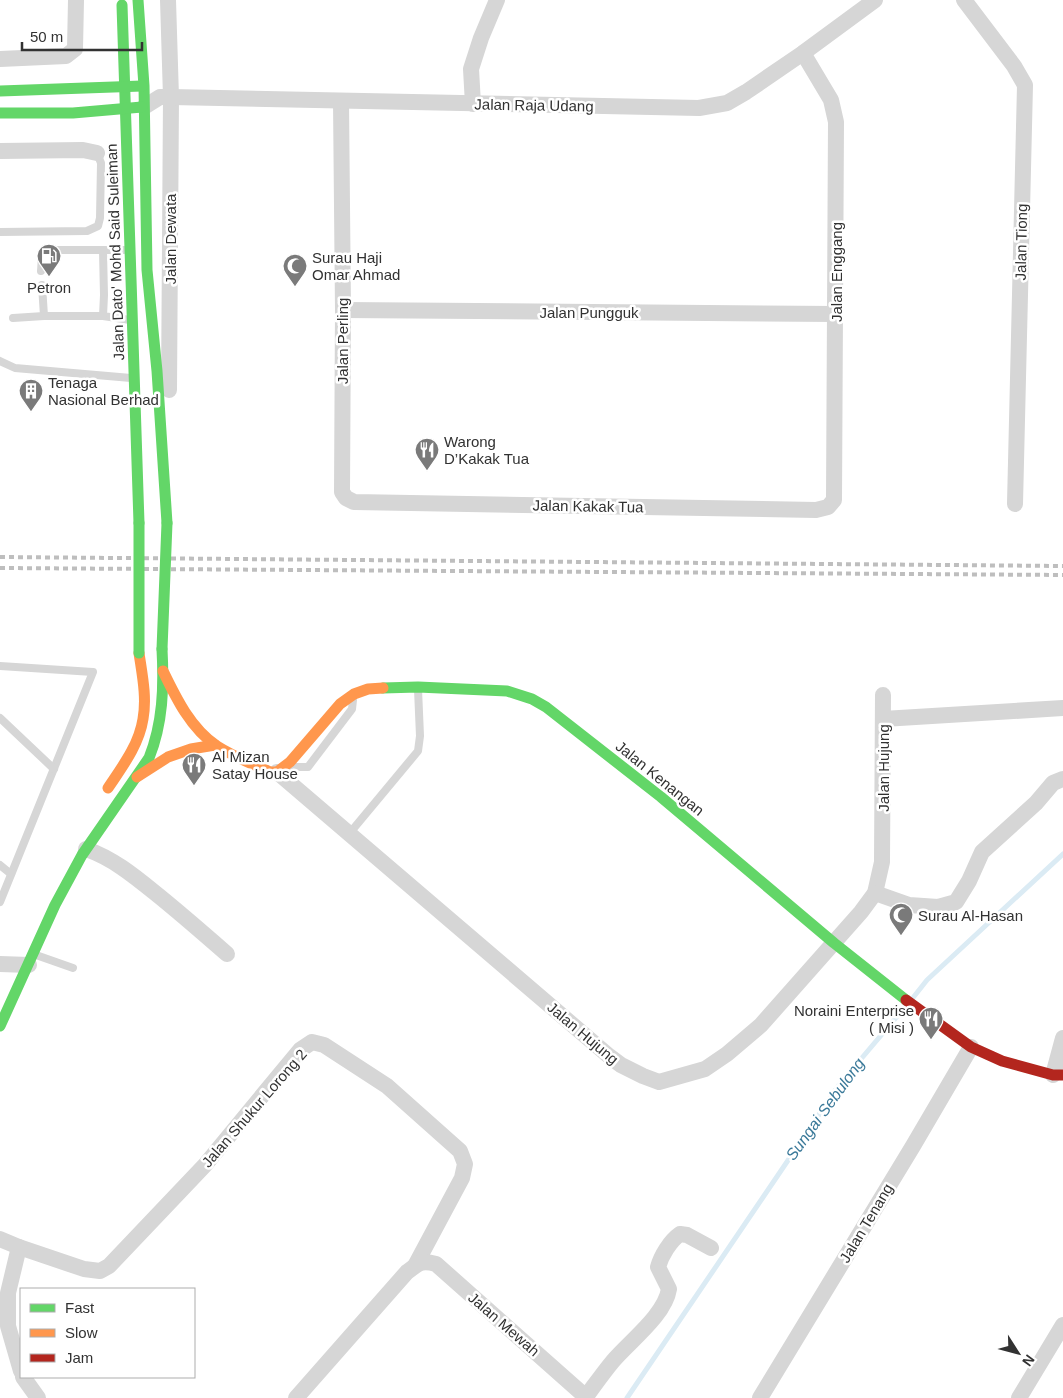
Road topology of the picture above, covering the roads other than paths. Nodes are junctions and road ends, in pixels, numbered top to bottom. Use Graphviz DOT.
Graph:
graph roads {
  1 [pos="76,0"];
  2 [pos="122,0"];
  3 [pos="138,0"];
  4 [pos="168,0"];
  5 [pos="497,0"];
  6 [pos="875,0"];
  7 [pos="964,0"];
  8 [pos="803,53"];
  9 [pos="0,58"];
  10 [pos="144,86"];
  11 [pos="125,87"];
  12 [pos="0,91"];
  13 [pos="166,97"];
  14 [pos="341,101"];
  15 [pos="473,104"];
  16 [pos="144,107"];
  17 [pos="126,108"];
  18 [pos="0,113"];
  19 [pos="0,151"];
  20 [pos="97,153"];
  21 [pos="0,232"];
  22 [pos="103,250"];
  23 [pos="130,250"];
  24 [pos="41,270"];
  25 [pos="42,285"];
  26 [pos="343,310"];
  27 [pos="835,314"];
  28 [pos="44,316"];
  29 [pos="103,316"];
  30 [pos="13,318"];
  31 [pos="132,320"];
  32 [pos="0,360"];
  33 [pos="133,378"];
  34 [pos="164,477"];
  35 [pos="342,492"];
  36 [pos="834,500"];
  37 [pos="1015,504"];
  38 [pos="0,666"];
  39 [pos="163,670"];
  40 [pos="418,691"];
  41 [pos="883,695"];
  42 [pos="409,697"];
  43 [pos="357,699"];
  44 [pos="1063,708"];
  45 [pos="0,718"];
  46 [pos="883,719"];
  47 [pos="216,745"];
  48 [pos="54,769"];
  49 [pos="280,770"];
  50 [pos="134,779"];
  51 [pos="1063,779"];
  52 [pos="104,794"];
  53 [pos="349,834"];
  54 [pos="86,849"];
  55 [pos="0,865"];
  56 [pos="11,874"];
  57 [pos="875,893"];
  58 [pos="0,902"];
  59 [pos="30,933"];
  60 [pos="834,943"];
  61 [pos="227,954"];
  62 [pos="27,961"];
  63 [pos="0,964"];
  64 [pos="73,968"];
  65 [pos="0,1020"];
  66 [pos="0,1026"];
  67 [pos="1063,1038"];
  68 [pos="971,1047"];
  69 [pos="1058,1075"];
  70 [pos="0,1239"];
  71 [pos="19,1248"];
  72 [pos="711,1248"];
  73 [pos="416,1264"];
  74 [pos="1063,1325"];
  75 [pos="20,1368"];
  76 [pos="25,1378"];
  77 [pos="585,1397"];
  78 [pos="38,1398"];
  79 [pos="296,1398"];
  80 [pos="760,1398"];
  81 [pos="1019,1398"];
  1 -- 9 [label="street"];
  2 -- 11 [label="main road, Jalan Dato' Mohd Said Suleiman"];
  3 -- 10 [label="main road, Jalan Dato' Mohd Said Suleiman"];
  4 -- 13 [label="street, Jalan Dewata"];
  5 -- 15 [label="street"];
  6 -- 8 [label="street, Jalan Raja Udang"];
  7 -- 37 [label="street, Jalan Tiong"];
  8 -- 15 [label="street, Jalan Raja Udang"];
  8 -- 27 [label="street, Jalan Enggang"];
  10 -- 11 [label="main road"];
  10 -- 13 [label="street"];
  10 -- 16 [label="main road, Jalan Dato' Mohd Said Suleiman"];
  11 -- 12 [label="main road"];
  11 -- 17 [label="main road, Jalan Dato' Mohd Said Suleiman"];
  13 -- 14 [label="street, Jalan Raja Udang"];
  13 -- 16 [label="street"];
  13 -- 34 [label="street, Jalan Dewata"];
  14 -- 15 [label="street, Jalan Raja Udang"];
  14 -- 26 [label="street, Jalan Perling"];
  16 -- 17 [label="main road"];
  16 -- 34 [label="main road, Jalan Dato' Mohd Said Suleiman"];
  17 -- 18 [label="main road"];
  17 -- 23 [label="main road, Jalan Dato' Mohd Said Suleiman"];
  19 -- 20 [label="street"];
  20 -- 21 [label="lane"];
  22 -- 23 [label="lane"];
  22 -- 24 [label="lane"];
  22 -- 29 [label="lane"];
  23 -- 31 [label="main road, Jalan Dato' Mohd Said Suleiman"];
  25 -- 28 [label="lane"];
  26 -- 27 [label="street, Jalan Pungguk"];
  26 -- 35 [label="street, Jalan Perling"];
  27 -- 36 [label="street, Jalan Enggang"];
  28 -- 29 [label="lane"];
  28 -- 30 [label="lane"];
  29 -- 31 [label="lane"];
  31 -- 33 [label="main road, Jalan Dato' Mohd Said Suleiman"];
  32 -- 33 [label="lane"];
  33 -- 52 [label="main road, Jalan Dato' Mohd Said Suleiman, bridge"];
  34 -- 39 [label="main road, Jalan Dato' Mohd Said Suleiman, bridge"];
  35 -- 36 [label="street, Jalan Kakak Tua"];
  38 -- 48 [label="lane"];
  39 -- 47 [label="main road"];
  39 -- 50 [label="main road, Jalan Dato' Mohd Said Suleiman"];
  40 -- 42 [label="lane"];
  40 -- 43 [label="main road, Jalan Kenangan"];
  40 -- 53 [label="lane"];
  40 -- 60 [label="main road, Jalan Kenangan"];
  41 -- 46 [label="street, Jalan Hujung"];
  43 -- 49 [label="main road, Jalan Kenangan"];
  43 -- 49 [label="lane"];
  44 -- 46 [label="street"];
  45 -- 48 [label="lane"];
  46 -- 57 [label="street, Jalan Hujung"];
  47 -- 49 [label="main road"];
  47 -- 50 [label="main road"];
  48 -- 56 [label="lane"];
  49 -- 53 [label="street, Jalan Hujung"];
  50 -- 54 [label="main road, Jalan Dato' Mohd Said Suleiman"];
  51 -- 57 [label="street"];
  53 -- 60 [label="street, Jalan Hujung"];
  54 -- 61 [label="street"];
  54 -- 62 [label="main road, Jalan Dato' Mohd Said Suleiman"];
  55 -- 56 [label="lane"];
  56 -- 58 [label="lane"];
  57 -- 60 [label="street, Jalan Hujung"];
  59 -- 62 [label="main road"];
  60 -- 68 [label="main road, Jalan Kenangan"];
  62 -- 63 [label="street"];
  62 -- 64 [label="lane"];
  62 -- 65 [label="main road"];
  62 -- 66 [label="main road"];
  67 -- 69 [label="street"];
  68 -- 69 [label="main road, Jalan Kenangan"];
  68 -- 80 [label="street, Jalan Tenang"];
  70 -- 71 [label="street"];
  71 -- 73 [label="street, Jalan Shukur Lorong 2"];
  71 -- 75 [label="street"];
  72 -- 77 [label="street"];
  73 -- 77 [label="street, Jalan Mewah"];
  73 -- 79 [label="street"];
  74 -- 81 [label="street"];
  76 -- 78 [label="street"];
}
